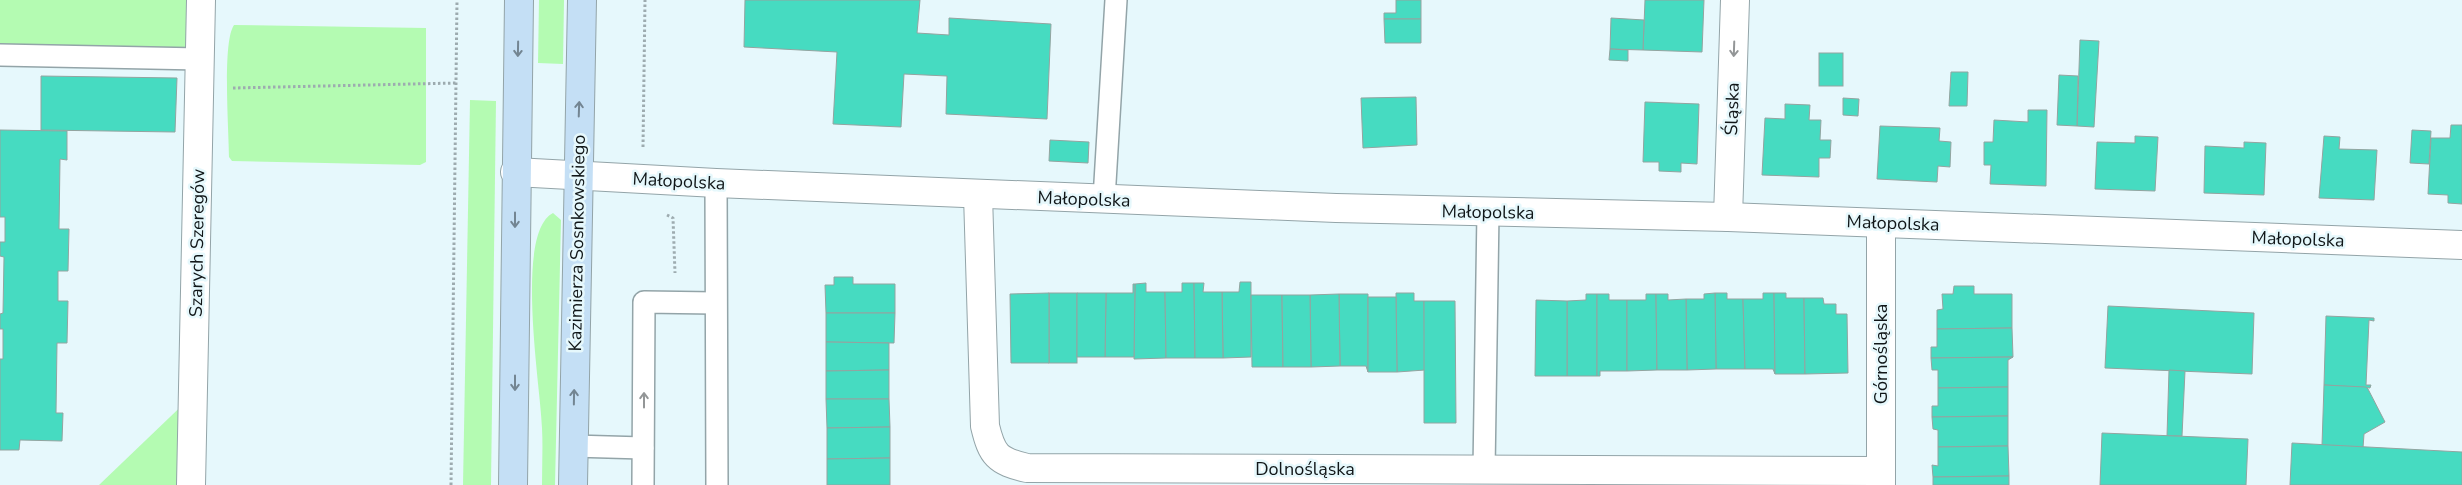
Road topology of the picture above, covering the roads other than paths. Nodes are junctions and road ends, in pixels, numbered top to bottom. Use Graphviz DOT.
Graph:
graph roads {
  1 [pos="201,0"];
  2 [pos="519,0"];
  3 [pos="582,0"];
  4 [pos="1116,0"];
  5 [pos="1735,0"];
  6 [pos="0,55"];
  7 [pos="200,60"];
  8 [pos="515,172"];
  9 [pos="578,175"];
  10 [pos="716,183"];
  11 [pos="978,195"];
  12 [pos="1104,200"];
  13 [pos="1488,212"];
  14 [pos="1728,217"];
  15 [pos="1881,223"];
  16 [pos="2462,245"];
  17 [pos="715,302"];
  18 [pos="574,446"];
  19 [pos="644,448"];
  20 [pos="1484,470"];
  21 [pos="1881,478"];
  22 [pos="191,485"];
  23 [pos="513,485"];
  24 [pos="573,485"];
  25 [pos="643,485"];
  26 [pos="717,485"];
  1 -- 7 [label="street, Szarych Szeregów"];
  2 -- 8 [label="street, one-way"];
  9 -- 3 [label="street, Kazimierza Sosnkowskiego, one-way"];
  4 -- 12 [label="lane"];
  5 -- 14 [label="street, Śląska, one-way"];
  6 -- 7 [label="lane"];
  7 -- 22 [label="street, Szarych Szeregów"];
  8 -- 9 [label="street, Małopolska"];
  8 -- 23 [label="street, one-way"];
  9 -- 10 [label="street, Małopolska"];
  18 -- 9 [label="street, Kazimierza Sosnkowskiego, one-way"];
  10 -- 11 [label="street, Małopolska"];
  10 -- 17 [label="lane"];
  11 -- 12 [label="street, Małopolska"];
  11 -- 20 [label="street, Dolnośląska"];
  12 -- 13 [label="street, Małopolska"];
  13 -- 14 [label="street, Małopolska"];
  13 -- 20 [label="lane"];
  14 -- 15 [label="street, Małopolska"];
  15 -- 16 [label="street, Małopolska"];
  15 -- 21 [label="street, Górnośląska"];
  19 -- 17 [label="lane, one-way"];
  17 -- 26 [label="lane"];
  18 -- 19 [label="lane"];
  18 -- 24 [label="street, Kazimierza Sosnkowskiego"];
  19 -- 25 [label="lane"];
  20 -- 21 [label="street, Dolnośląska"];
}
